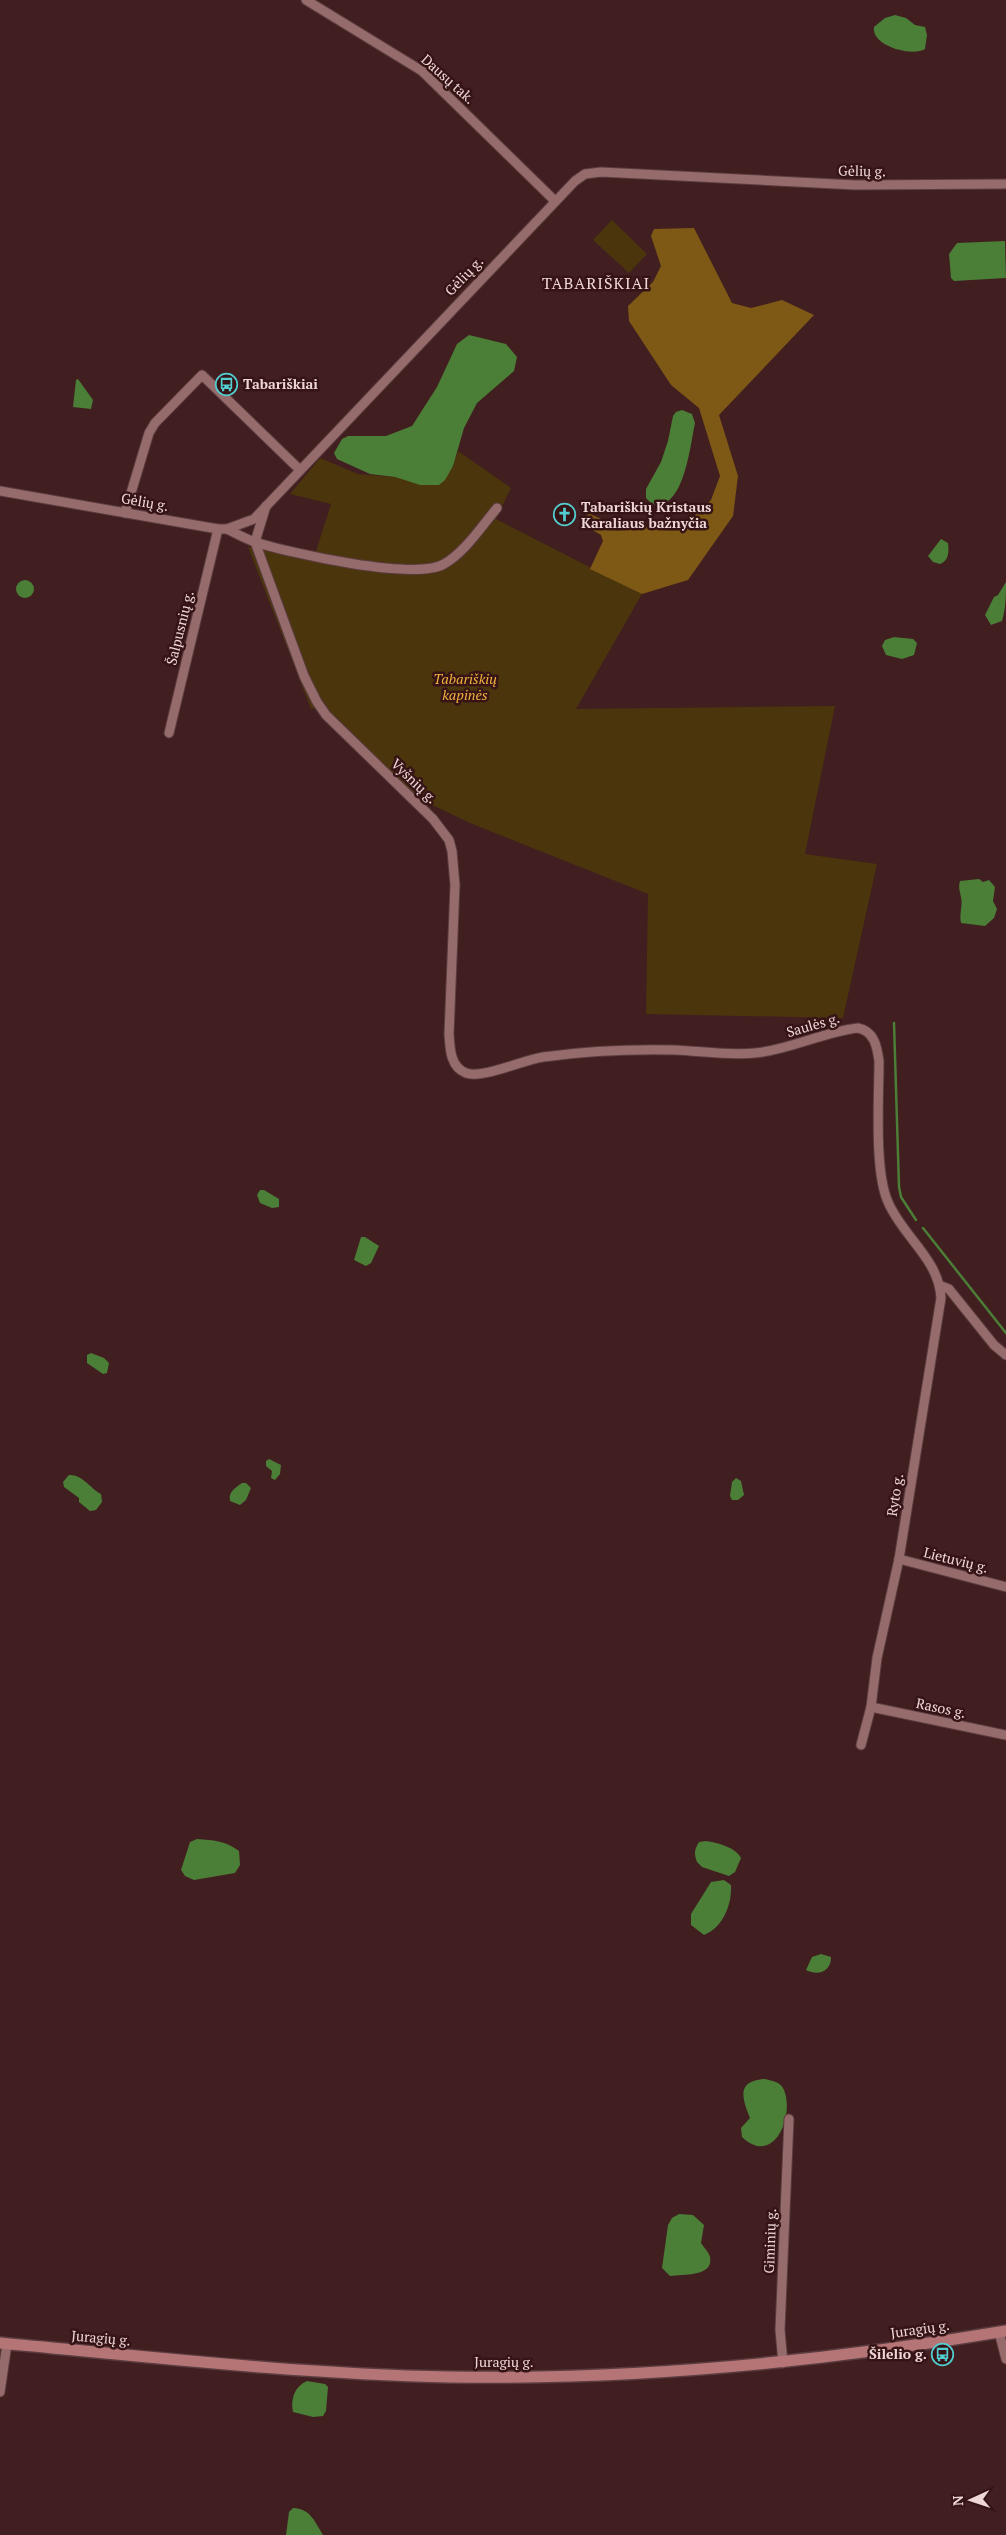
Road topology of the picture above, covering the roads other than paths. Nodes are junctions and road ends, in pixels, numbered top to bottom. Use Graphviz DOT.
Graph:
graph roads {
  1 [pos="306,0"];
  2 [pos="1006,184"];
  3 [pos="555,201"];
  4 [pos="300,470"];
  5 [pos="0,491"];
  6 [pos="266,506"];
  7 [pos="497,508"];
  8 [pos="125,513"];
  9 [pos="223,529"];
  10 [pos="255,542"];
  11 [pos="169,733"];
  12 [pos="458,1068"];
  13 [pos="941,1286"];
  14 [pos="1006,1355"];
  15 [pos="899,1559"];
  16 [pos="1006,1587"];
  17 [pos="871,1707"];
  18 [pos="1006,1736"];
  19 [pos="861,1745"];
  20 [pos="789,2119"];
  21 [pos="1002,2332"];
  22 [pos="3,2343"];
  23 [pos="1006,2359"];
  24 [pos="783,2363"];
  25 [pos="0,2392"];
  1 -- 3 [label="street, Dausų tak."];
  2 -- 3 [label="street, Gėlių g."];
  3 -- 4 [label="street, Gėlių g."];
  4 -- 6 [label="street, Gėlių g."];
  4 -- 8 [label="street"];
  5 -- 8 [label="street, Gėlių g."];
  6 -- 9 [label="street, Gėlių g."];
  6 -- 10 [label="street"];
  7 -- 10 [label="street"];
  8 -- 9 [label="street, Gėlių g."];
  9 -- 10 [label="street"];
  9 -- 11 [label="street, Šalpusnių g."];
  10 -- 12 [label="street, Vyšnių g."];
  12 -- 13 [label="street, Saulės g."];
  13 -- 14 [label="street, Saulės g."];
  13 -- 15 [label="street, Ryto g."];
  15 -- 16 [label="street, Lietuvių g."];
  15 -- 17 [label="street, Ryto g."];
  17 -- 18 [label="street, Rasos g."];
  17 -- 19 [label="street, Ryto g."];
  20 -- 24 [label="street, Giminių g."];
  21 -- 23 [label="street"];
  21 -- 24 [label="main road, Juragių g."];
  22 -- 24 [label="main road, Juragių g."];
  22 -- 25 [label="street"];
}
